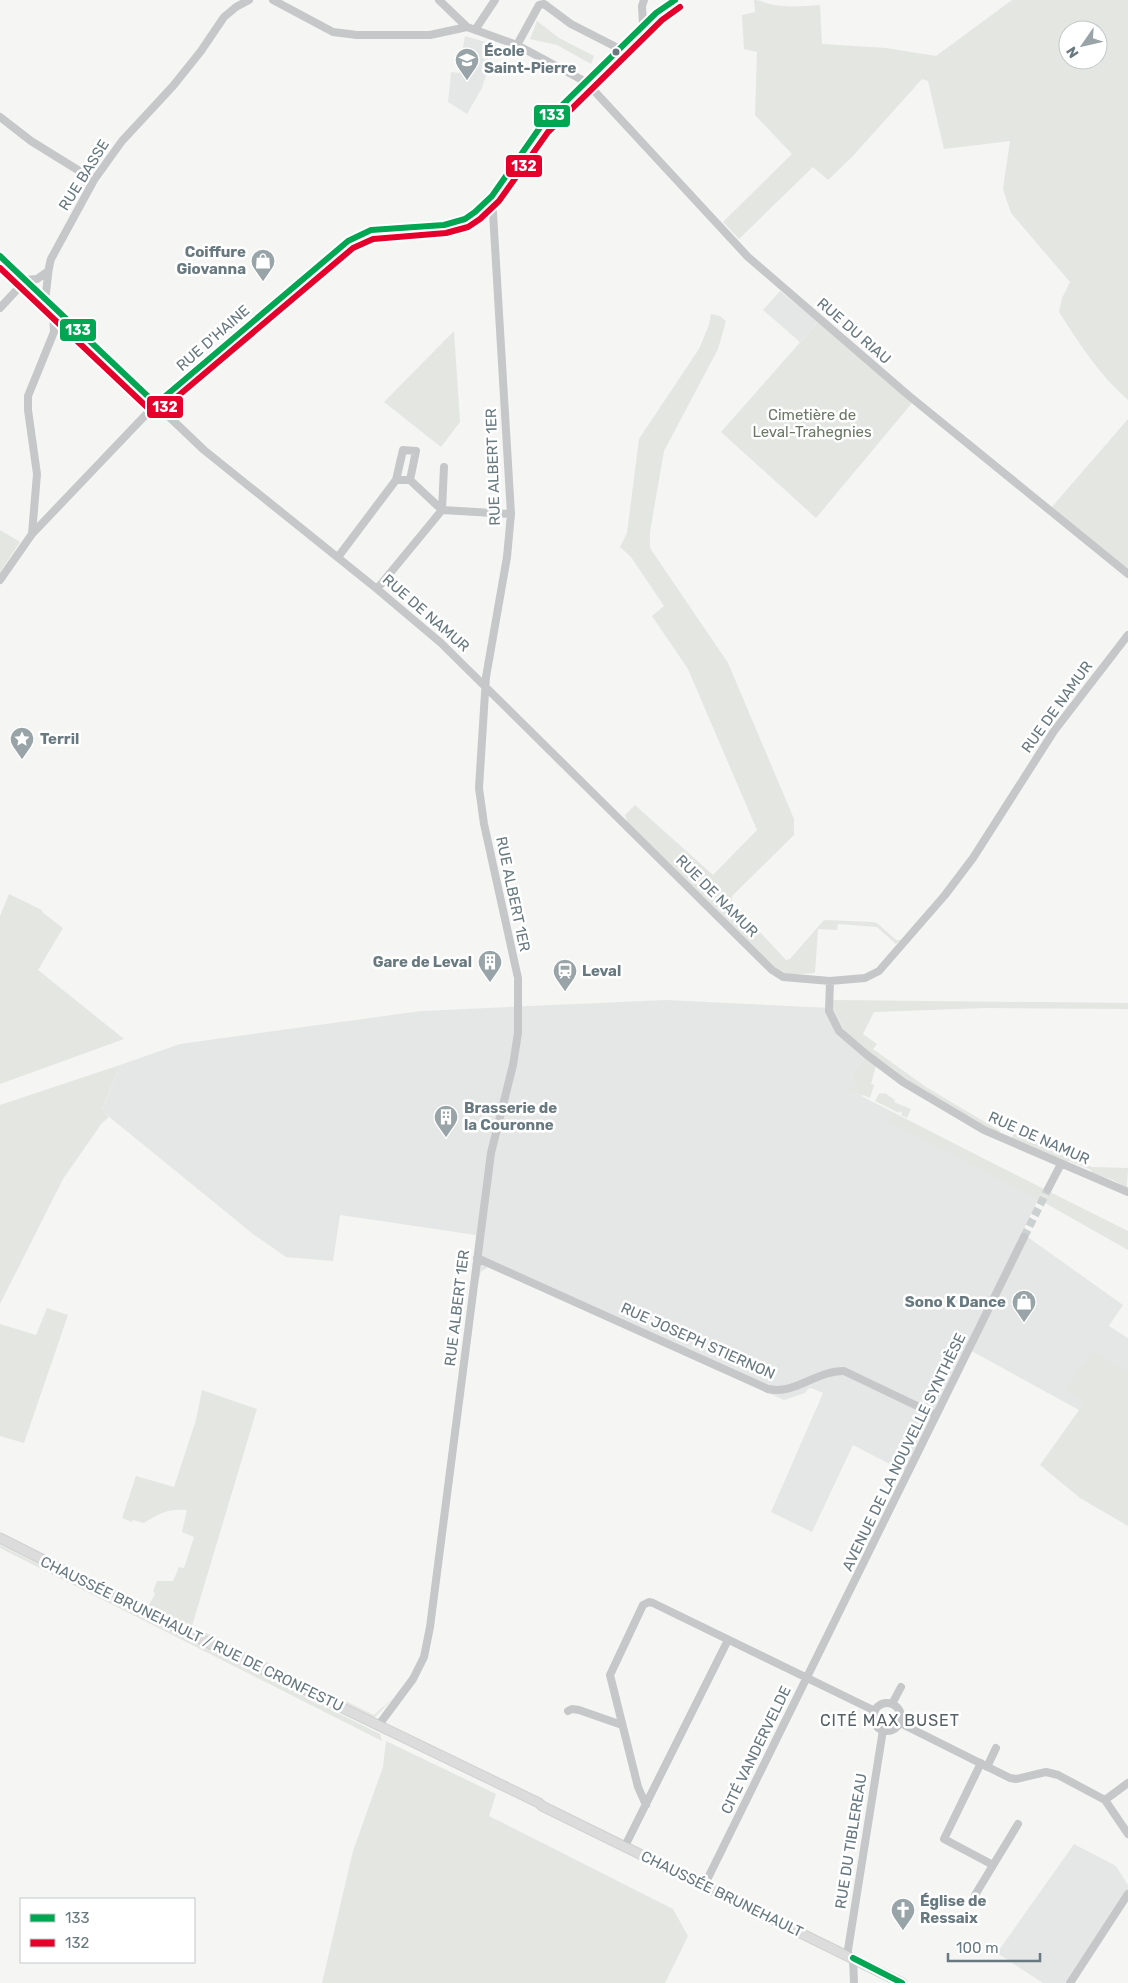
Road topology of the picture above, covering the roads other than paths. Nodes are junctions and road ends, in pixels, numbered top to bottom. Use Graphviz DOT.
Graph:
graph roads {
  1 [pos="250,0"];
  2 [pos="273,0"];
  3 [pos="439,0"];
  4 [pos="495,0"];
  5 [pos="644,0"];
  6 [pos="675,0"];
  7 [pos="545,2"];
  8 [pos="643,24"];
  9 [pos="471,29"];
  10 [pos="517,46"];
  11 [pos="620,49"];
  12 [pos="586,82"];
  13 [pos="0,117"];
  14 [pos="94,180"];
  15 [pos="492,196"];
  16 [pos="0,256"];
  17 [pos="47,272"];
  18 [pos="26,280"];
  19 [pos="45,298"];
  20 [pos="55,307"];
  21 [pos="0,308"];
  22 [pos="156,404"];
  23 [pos="444,467"];
  24 [pos="396,480"];
  25 [pos="410,480"];
  26 [pos="442,510"];
  27 [pos="511,514"];
  28 [pos="32,534"];
  29 [pos="338,557"];
  30 [pos="1128,574"];
  31 [pos="0,580"];
  32 [pos="377,588"];
  33 [pos="1128,634"];
  34 [pos="485,684"];
  35 [pos="830,981"];
  36 [pos="1061,1164"];
  37 [pos="1048,1189"];
  38 [pos="1128,1192"];
  39 [pos="1024,1238"];
  40 [pos="477,1258"];
  41 [pos="936,1415"];
  42 [pos="0,1538"];
  43 [pos="728,1640"];
  44 [pos="807,1679"];
  45 [pos="901,1687"];
  46 [pos="892,1704"];
  47 [pos="568,1711"];
  48 [pos="875,1711"];
  49 [pos="900,1723"];
  50 [pos="622,1725"];
  51 [pos="381,1727"];
  52 [pos="883,1730"];
  53 [pos="996,1748"];
  54 [pos="984,1765"];
  55 [pos="1128,1783"];
  56 [pos="1104,1800"];
  57 [pos="646,1805"];
  58 [pos="1018,1824"];
  59 [pos="1128,1834"];
  60 [pos="625,1846"];
  61 [pos="993,1865"];
  62 [pos="704,1886"];
  63 [pos="1128,1894"];
  64 [pos="974,1895"];
  65 [pos="850,1957"];
  66 [pos="854,1983"];
  67 [pos="902,1983"];
  68 [pos="1070,1983"];
  1 -- 14 [label="street, RUE BASSE"];
  2 -- 9 [label="street"];
  3 -- 9 [label="street"];
  4 -- 9 [label="street"];
  5 -- 8 [label="street"];
  6 -- 8 [label="street"];
  7 -- 10 [label="street"];
  7 -- 11 [label="street"];
  8 -- 11 [label="street"];
  9 -- 10 [label="street, RUE DU RIAU"];
  10 -- 12 [label="street, RUE DU RIAU"];
  11 -- 12 [label="street"];
  12 -- 15 [label="street"];
  12 -- 30 [label="street, RUE DU RIAU"];
  13 -- 14 [label="street"];
  14 -- 17 [label="street, RUE BASSE"];
  15 -- 22 [label="street, RUE D'HAINE"];
  15 -- 27 [label="street, RUE ALBERT 1ER"];
  16 -- 18 [label="street, RUE DE NAMUR"];
  17 -- 18 [label="street"];
  17 -- 19 [label="street, RUE BASSE"];
  18 -- 19 [label="street, RUE DE NAMUR"];
  18 -- 21 [label="street"];
  19 -- 20 [label="street, RUE DE NAMUR"];
  20 -- 22 [label="street, RUE DE NAMUR"];
  20 -- 28 [label="street"];
  22 -- 28 [label="street, RUE D'HAINE"];
  22 -- 29 [label="street, RUE DE NAMUR"];
  23 -- 26 [label="street"];
  24 -- 25 [label="street"];
  24 -- 25 [label="street"];
  24 -- 29 [label="street"];
  25 -- 26 [label="street"];
  26 -- 27 [label="street"];
  26 -- 32 [label="street"];
  27 -- 34 [label="street, RUE ALBERT 1ER"];
  28 -- 31 [label="street, RUE D'HAINE"];
  29 -- 32 [label="street, RUE DE NAMUR"];
  32 -- 34 [label="street, RUE DE NAMUR"];
  33 -- 35 [label="street, RUE DE NAMUR"];
  34 -- 35 [label="street, RUE DE NAMUR"];
  34 -- 40 [label="street, RUE ALBERT 1ER"];
  35 -- 36 [label="street, RUE DE NAMUR"];
  36 -- 37 [label="street"];
  36 -- 38 [label="street, RUE DE NAMUR"];
  39 -- 41 [label="street, AVENUE DE LA NOUVELLE SYNTHÈSE"];
  40 -- 41 [label="street, RUE JOSEPH STIERNON"];
  40 -- 51 [label="street, RUE ALBERT 1ER"];
  41 -- 44 [label="street, AVENUE DE LA NOUVELLE SYNTHÈSE"];
  42 -- 51 [label="main road, CHAUSSÉE BRUNEHAULT / RUE DE CRONFESTU"];
  43 -- 44 [label="street, CITÉ VANDERVELDE"];
  43 -- 50 [label="street, CITÉ VANDERVELDE"];
  43 -- 57 [label="street"];
  44 -- 48 [label="street"];
  44 -- 62 [label="street, CITÉ VANDERVELDE"];
  45 -- 46 [label="street"];
  46 -- 48 [label="street"];
  46 -- 49 [label="street"];
  47 -- 50 [label="street"];
  48 -- 52 [label="street"];
  49 -- 52 [label="street"];
  49 -- 54 [label="street"];
  50 -- 57 [label="street, CITÉ VANDERVELDE"];
  51 -- 60 [label="main road, CHAUSSÉE BRUNEHAULT"];
  52 -- 65 [label="street, RUE DU TIBLEREAU"];
  53 -- 54 [label="street"];
  54 -- 56 [label="street"];
  54 -- 61 [label="street"];
  55 -- 56 [label="street"];
  56 -- 59 [label="street"];
  57 -- 60 [label="street"];
  58 -- 61 [label="street"];
  60 -- 62 [label="main road, CHAUSSÉE BRUNEHAULT"];
  61 -- 64 [label="street"];
  62 -- 65 [label="main road, CHAUSSÉE BRUNEHAULT"];
  63 -- 68 [label="street"];
  65 -- 66 [label="street, RUE DU TIBLEREAU"];
  65 -- 67 [label="main road, CHAUSSÉE BRUNEHAULT"];
}
